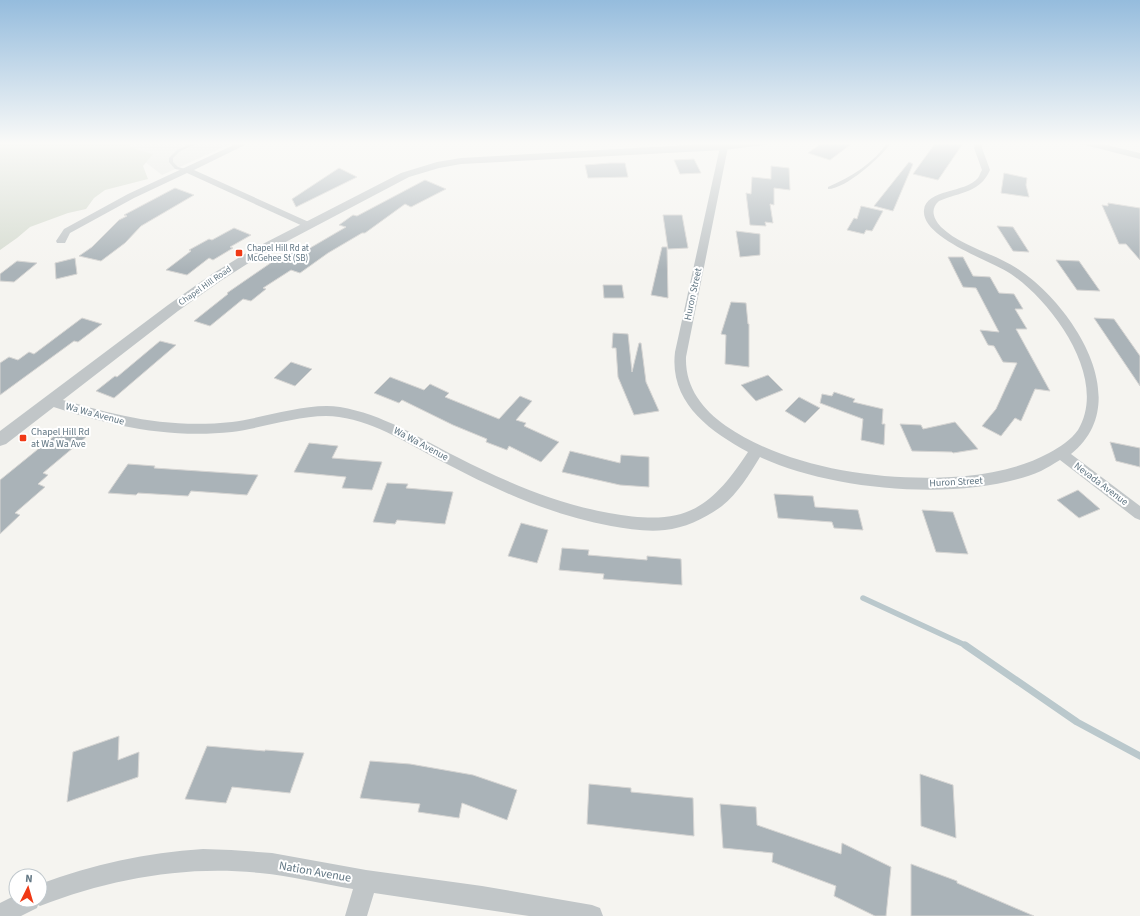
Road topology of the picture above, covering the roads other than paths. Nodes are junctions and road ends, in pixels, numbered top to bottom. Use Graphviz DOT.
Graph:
graph roads {
  1 [pos="155,185"];
  2 [pos="219,185"];
  3 [pos="385,185"];
  4 [pos="716,185"];
  5 [pos="838,185"];
  6 [pos="976,185"];
  7 [pos="830,188"];
  8 [pos="308,225"];
  9 [pos="62,241"];
  10 [pos="50,401"];
  11 [pos="0,440"];
  12 [pos="757,450"];
  13 [pos="1061,454"];
  14 [pos="1140,514"];
  15 [pos="366,881"];
  16 [pos="48,892"];
  17 [pos="14,908"];
  18 [pos="0,915"];
  19 [pos="356,916"];
  20 [pos="592,916"];
  1 -- 9 [label="street"];
  2 -- 8 [label="street"];
  3 -- 8 [label="street, Chapel Hill Road"];
  4 -- 12 [label="street, Huron Street"];
  5 -- 7 [label="lane"];
  6 -- 13 [label="street, Huron Street"];
  8 -- 10 [label="street, Chapel Hill Road"];
  10 -- 11 [label="street, Chapel Hill Road"];
  10 -- 12 [label="street, Wa Wa Avenue"];
  12 -- 13 [label="street, Huron Street"];
  13 -- 14 [label="street, Nevada Avenue"];
  15 -- 16 [label="street, Nation Avenue"];
  15 -- 19 [label="street"];
  15 -- 20 [label="street, Nation Avenue"];
  17 -- 18 [label="street"];
}
